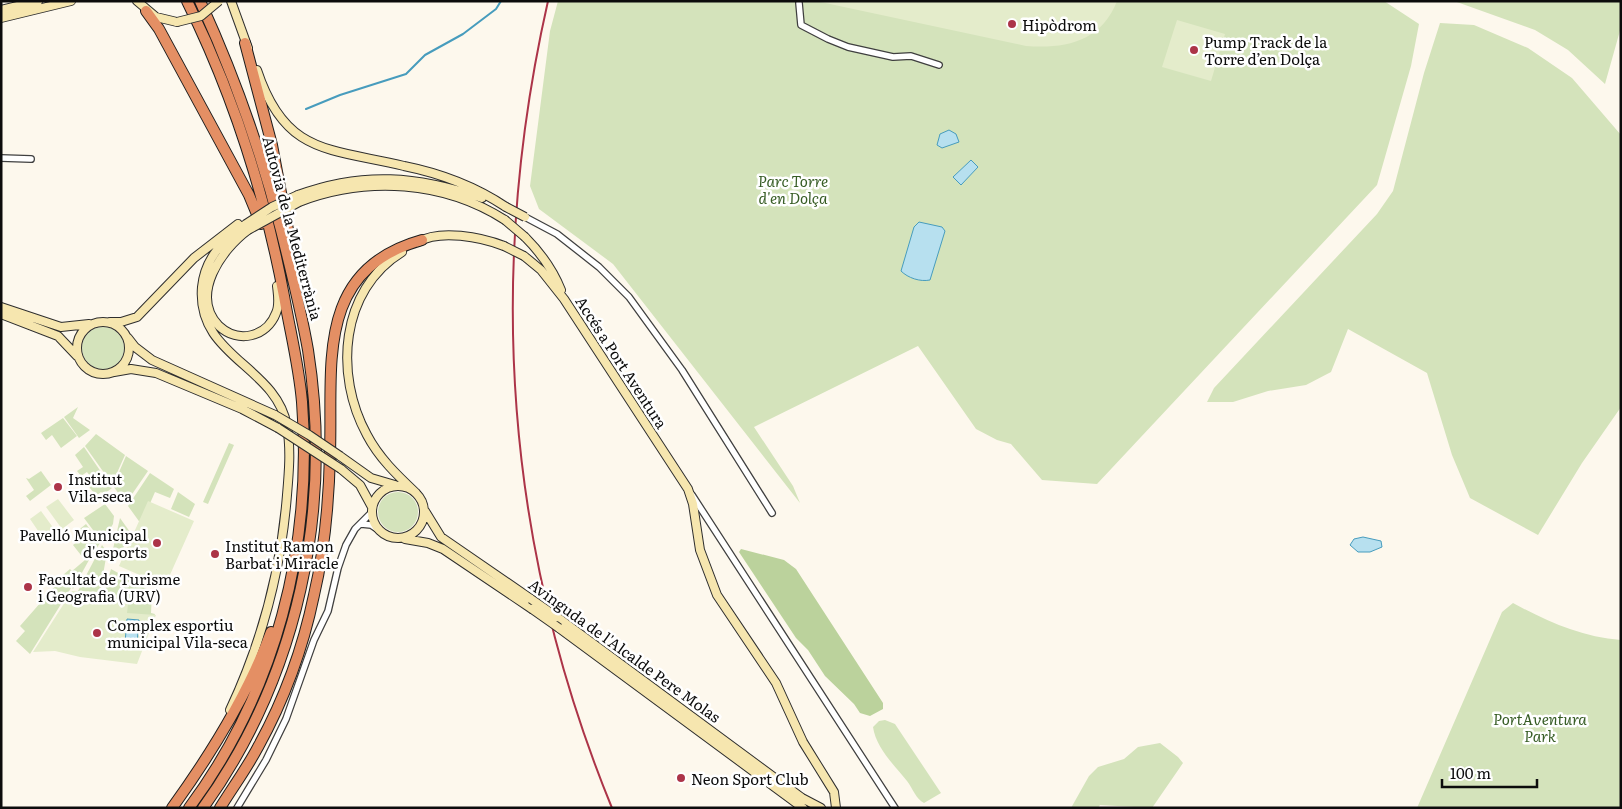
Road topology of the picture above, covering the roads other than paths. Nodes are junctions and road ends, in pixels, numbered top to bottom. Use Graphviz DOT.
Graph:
graph roads {
  1 [pos="38,1"];
  2 [pos="71,1"];
  3 [pos="137,1"];
  4 [pos="187,1"];
  5 [pos="200,1"];
  6 [pos="219,1"];
  7 [pos="231,1"];
  8 [pos="798,4"];
  9 [pos="1,10"];
  10 [pos="146,11"];
  11 [pos="1,18"];
  12 [pos="246,42"];
  13 [pos="939,65"];
  14 [pos="1,158"];
  15 [pos="31,159"];
  16 [pos="396,182"];
  17 [pos="299,199"];
  18 [pos="506,207"];
  19 [pos="525,216"];
  20 [pos="246,225"];
  21 [pos="422,240"];
  22 [pos="294,280"];
  23 [pos="277,286"];
  24 [pos="564,299"];
  25 [pos="1,307"];
  26 [pos="286,310"];
  27 [pos="1,314"];
  28 [pos="110,322"];
  29 [pos="93,323"];
  30 [pos="128,338"];
  31 [pos="79,359"];
  32 [pos="114,372"];
  33 [pos="399,486"];
  34 [pos="688,489"];
  35 [pos="416,493"];
  36 [pos="424,506"];
  37 [pos="372,510"];
  38 [pos="772,513"];
  39 [pos="361,524"];
  40 [pos="377,529"];
  41 [pos="400,539"];
  42 [pos="294,565"];
  43 [pos="274,680"];
  44 [pos="217,739"];
  45 [pos="234,784"];
  46 [pos="172,808"];
  47 [pos="189,808"];
  48 [pos="204,808"];
  49 [pos="220,808"];
  50 [pos="237,808"];
  51 [pos="803,808"];
  52 [pos="820,808"];
  53 [pos="836,808"];
  54 [pos="896,808"];
  1 -- 9 [label="street"];
  2 -- 11 [label="street"];
  3 -- 10 [label="street"];
  4 -- 26 [label="highway, Autovia de la Mediterrània"];
  5 -- 22 [label="highway, Autovia de la Mediterrània"];
  6 -- 10 [label="street, bridge"];
  7 -- 12 [label="street"];
  8 -- 13 [label="street"];
  10 -- 23 [label="highway"];
  12 -- 18 [label="street"];
  12 -- 22 [label="highway"];
  14 -- 15 [label="street"];
  16 -- 17 [label="street"];
  16 -- 18 [label="street"];
  16 -- 24 [label="street, bridge"];
  17 -- 20 [label="street, bridge"];
  17 -- 20 [label="street, bridge"];
  18 -- 19 [label="street, bridge"];
  19 -- 38 [label="street"];
  20 -- 23 [label="street"];
  20 -- 28 [label="street"];
  20 -- 44 [label="street"];
  21 -- 24 [label="street, Accés a Port Aventura, bridge"];
  21 -- 35 [label="street"];
  21 -- 45 [label="highway"];
  22 -- 43 [label="highway, Autovia de la Mediterrània"];
  23 -- 26 [label="highway"];
  24 -- 34 [label="street, Accés a Port Aventura"];
  25 -- 29 [label="street"];
  26 -- 42 [label="highway, Autovia de la Mediterrània"];
  27 -- 31 [label="street"];
  28 -- 29 [label="street"];
  28 -- 30 [label="street"];
  29 -- 31 [label="street"];
  30 -- 32 [label="street"];
  30 -- 33 [label="street, bridge"];
  31 -- 32 [label="street"];
  32 -- 37 [label="street, bridge"];
  33 -- 35 [label="street"];
  33 -- 37 [label="street"];
  34 -- 53 [label="street, Accés a Port Aventura"];
  34 -- 54 [label="street, Accés a Port Aventura"];
  35 -- 36 [label="street"];
  36 -- 41 [label="street"];
  36 -- 52 [label="street, Avinguda de l'Alcalde Pere Molas, bridge"];
  37 -- 39 [label="street"];
  37 -- 40 [label="street"];
  39 -- 40 [label="street"];
  39 -- 50 [label="street"];
  40 -- 41 [label="street"];
  41 -- 51 [label="street, Avinguda de l'Alcalde Pere Molas, bridge"];
  42 -- 44 [label="highway"];
  42 -- 47 [label="highway, Autovia de la Mediterrània"];
  43 -- 45 [label="highway"];
  43 -- 48 [label="highway, Autovia de la Mediterrània"];
  44 -- 46 [label="highway"];
  45 -- 49 [label="highway"];
}
